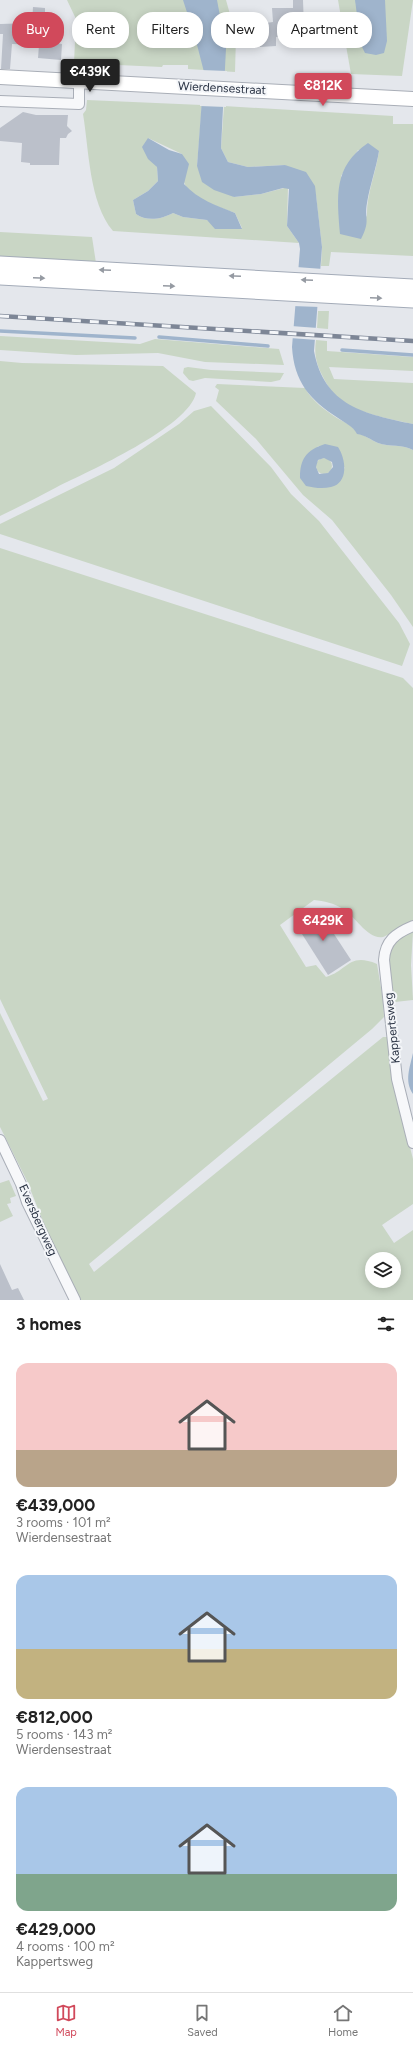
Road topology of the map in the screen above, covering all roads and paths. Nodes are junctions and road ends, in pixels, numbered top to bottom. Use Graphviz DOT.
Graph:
graph roads {
  1 [pos="0,77"];
  2 [pos="79,81"];
  3 [pos="413,99"];
  4 [pos="0,101"];
  5 [pos="0,264"];
  6 [pos="0,277"];
  7 [pos="274,284"];
  8 [pos="413,287"];
  9 [pos="340,289"];
  10 [pos="413,300"];
  11 [pos="413,926"];
  12 [pos="0,1140"];
  13 [pos="413,1143"];
  14 [pos="75,1300"];
  1 -- 2 [label="street, Wierdensestraat"];
  2 -- 3 [label="street, Wierdensestraat"];
  2 -- 4 [label="street"];
  7 -- 5 [label="main road, one-way"];
  6 -- 7 [label="main road, one-way"];
  7 -- 9 [label="main road"];
  8 -- 9 [label="main road"];
  9 -- 10 [label="main road, one-way"];
  11 -- 13 [label="street, Kappertsweg"];
  12 -- 14 [label="street, Eversbergweg"];
}
